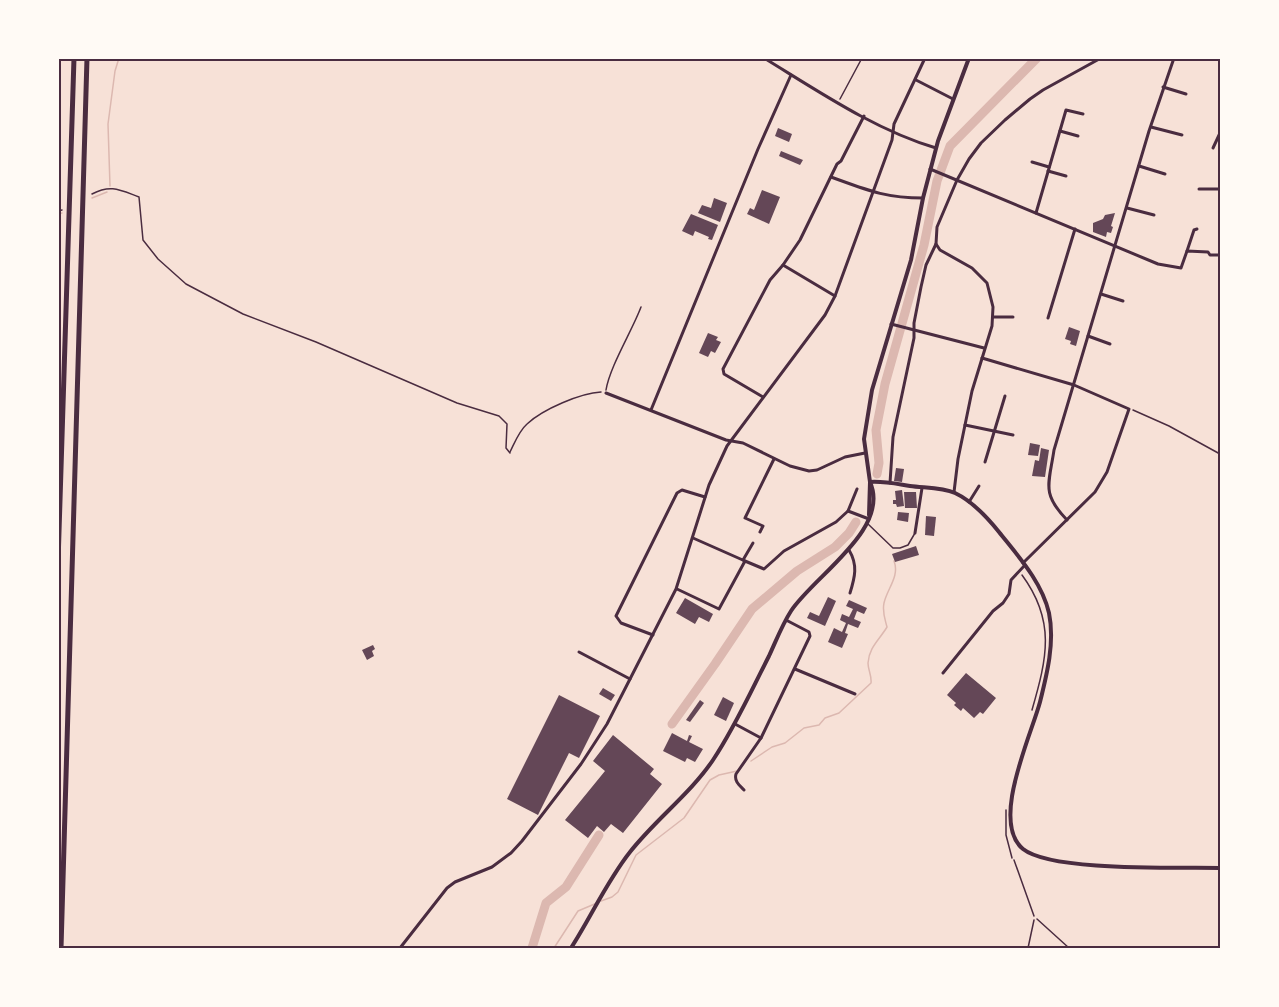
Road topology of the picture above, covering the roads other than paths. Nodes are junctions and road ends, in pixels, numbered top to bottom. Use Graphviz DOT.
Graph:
graph roads {
  1 [pos="74,58"];
  2 [pos="87,58"];
  3 [pos="764,58"];
  4 [pos="925,58"];
  5 [pos="969,58"];
  6 [pos="1101,58"];
  7 [pos="1174,58"];
  8 [pos="791,75"];
  9 [pos="916,80"];
  10 [pos="1163,87"];
  11 [pos="1186,94"];
  12 [pos="953,99"];
  13 [pos="1083,114"];
  14 [pos="864,116"];
  15 [pos="1150,127"];
  16 [pos="893,131"];
  17 [pos="1060,131"];
  18 [pos="1221,133"];
  19 [pos="1182,135"];
  20 [pos="1078,136"];
  21 [pos="936,148"];
  22 [pos="1213,148"];
  23 [pos="1032,162"];
  24 [pos="1139,166"];
  25 [pos="930,169"];
  26 [pos="1049,169"];
  27 [pos="1165,174"];
  28 [pos="1066,176"];
  29 [pos="831,177"];
  30 [pos="957,180"];
  31 [pos="1200,189"];
  32 [pos="1221,189"];
  33 [pos="872,192"];
  34 [pos="923,198"];
  35 [pos="1126,208"];
  36 [pos="1036,213"];
  37 [pos="1154,215"];
  38 [pos="1197,229"];
  39 [pos="1075,230"];
  40 [pos="936,244"];
  41 [pos="1116,246"];
  42 [pos="1187,251"];
  43 [pos="1221,255"];
  44 [pos="783,265"];
  45 [pos="1101,294"];
  46 [pos="836,296"];
  47 [pos="1123,301"];
  48 [pos="993,317"];
  49 [pos="1014,317"];
  50 [pos="1048,318"];
  51 [pos="891,324"];
  52 [pos="914,330"];
  53 [pos="1088,336"];
  54 [pos="1110,344"];
  55 [pos="984,348"];
  56 [pos="981,358"];
  57 [pos="1074,385"];
  58 [pos="606,393"];
  59 [pos="1005,396"];
  60 [pos="763,397"];
  61 [pos="651,410"];
  62 [pos="965,424"];
  63 [pos="995,431"];
  64 [pos="1013,435"];
  65 [pos="731,441"];
  66 [pos="865,453"];
  67 [pos="774,459"];
  68 [pos="985,462"];
  69 [pos="870,482"];
  70 [pos="890,483"];
  71 [pos="979,486"];
  72 [pos="922,488"];
  73 [pos="856,489"];
  74 [pos="954,493"];
  75 [pos="705,497"];
  76 [pos="969,502"];
  77 [pos="848,511"];
  78 [pos="1067,520"];
  79 [pos="868,522"];
  80 [pos="760,532"];
  81 [pos="915,533"];
  82 [pos="693,537"];
  83 [pos="753,543"];
  84 [pos="849,550"];
  85 [pos="744,561"];
  86 [pos="58,563"];
  87 [pos="1024,564"];
  88 [pos="676,589"];
  89 [pos="850,593"];
  90 [pos="786,620"];
  91 [pos="653,635"];
  92 [pos="579,652"];
  93 [pos="795,669"];
  94 [pos="943,673"];
  95 [pos="630,679"];
  96 [pos="855,694"];
  97 [pos="735,724"];
  98 [pos="761,738"];
  99 [pos="744,790"];
  100 [pos="1014,860"];
  101 [pos="1221,868"];
  102 [pos="1034,916"];
  103 [pos="61,948"];
  104 [pos="399,948"];
  105 [pos="571,948"];
  1 -- 86 [label="highway"];
  2 -- 103 [label="highway"];
  3 -- 8 [label="street"];
  4 -- 9 [label="street"];
  5 -- 12 [label="main road"];
  6 -- 30 [label="street"];
  7 -- 10 [label="street"];
  8 -- 14 [label="street"];
  8 -- 61 [label="street"];
  9 -- 12 [label="street"];
  9 -- 16 [label="street"];
  10 -- 11 [label="street"];
  10 -- 15 [label="street"];
  12 -- 21 [label="main road"];
  13 -- 17 [label="street"];
  14 -- 16 [label="street"];
  14 -- 29 [label="street"];
  15 -- 19 [label="street"];
  15 -- 24 [label="street"];
  16 -- 21 [label="street"];
  16 -- 33 [label="street"];
  17 -- 20 [label="street"];
  17 -- 26 [label="street"];
  18 -- 22 [label="street"];
  21 -- 25 [label="main road"];
  23 -- 26 [label="street"];
  24 -- 27 [label="street"];
  24 -- 35 [label="street"];
  25 -- 30 [label="street"];
  25 -- 34 [label="main road"];
  26 -- 28 [label="street"];
  26 -- 36 [label="street"];
  29 -- 33 [label="street"];
  29 -- 44 [label="street"];
  30 -- 36 [label="street"];
  30 -- 40 [label="street"];
  31 -- 32 [label="street"];
  33 -- 34 [label="street"];
  33 -- 46 [label="street"];
  34 -- 51 [label="main road"];
  35 -- 37 [label="street"];
  35 -- 41 [label="street"];
  36 -- 39 [label="street"];
  38 -- 42 [label="street"];
  39 -- 41 [label="street"];
  39 -- 50 [label="street"];
  40 -- 48 [label="street"];
  40 -- 52 [label="street"];
  41 -- 42 [label="street"];
  41 -- 45 [label="street"];
  42 -- 43 [label="street"];
  44 -- 46 [label="street"];
  44 -- 60 [label="street"];
  45 -- 47 [label="street"];
  45 -- 53 [label="street"];
  46 -- 60 [label="street"];
  48 -- 49 [label="street"];
  48 -- 55 [label="street"];
  51 -- 52 [label="street"];
  51 -- 66 [label="main road"];
  52 -- 55 [label="street"];
  52 -- 70 [label="street"];
  53 -- 54 [label="street"];
  53 -- 57 [label="street"];
  55 -- 56 [label="street"];
  56 -- 57 [label="street"];
  56 -- 62 [label="street"];
  57 -- 78 [label="street"];
  57 -- 78 [label="street"];
  58 -- 61 [label="street"];
  59 -- 63 [label="street"];
  60 -- 65 [label="street"];
  61 -- 65 [label="street"];
  62 -- 63 [label="street"];
  62 -- 74 [label="street"];
  63 -- 64 [label="street"];
  63 -- 68 [label="street"];
  65 -- 67 [label="street"];
  65 -- 75 [label="street"];
  66 -- 67 [label="street"];
  66 -- 69 [label="main road"];
  67 -- 80 [label="street"];
  69 -- 70 [label="main road"];
  69 -- 79 [label="main road"];
  70 -- 72 [label="main road"];
  71 -- 76 [label="street"];
  72 -- 74 [label="main road"];
  72 -- 81 [label="street"];
  73 -- 77 [label="street"];
  74 -- 76 [label="main road"];
  75 -- 82 [label="street"];
  75 -- 91 [label="street"];
  76 -- 87 [label="main road"];
  77 -- 79 [label="street"];
  77 -- 85 [label="street"];
  78 -- 87 [label="street"];
  79 -- 81 [label="lane"];
  79 -- 84 [label="main road"];
  82 -- 85 [label="street"];
  82 -- 88 [label="street"];
  83 -- 85 [label="street"];
  84 -- 89 [label="street"];
  84 -- 90 [label="main road"];
  85 -- 88 [label="street"];
  87 -- 94 [label="street"];
  87 -- 101 [label="main road"];
  88 -- 91 [label="street"];
  90 -- 93 [label="street"];
  90 -- 97 [label="main road"];
  91 -- 95 [label="street"];
  92 -- 95 [label="street"];
  93 -- 96 [label="street"];
  93 -- 98 [label="street"];
  95 -- 104 [label="street"];
  97 -- 98 [label="street"];
  97 -- 105 [label="main road"];
  98 -- 99 [label="street"];
  100 -- 102 [label="lane"];
}
